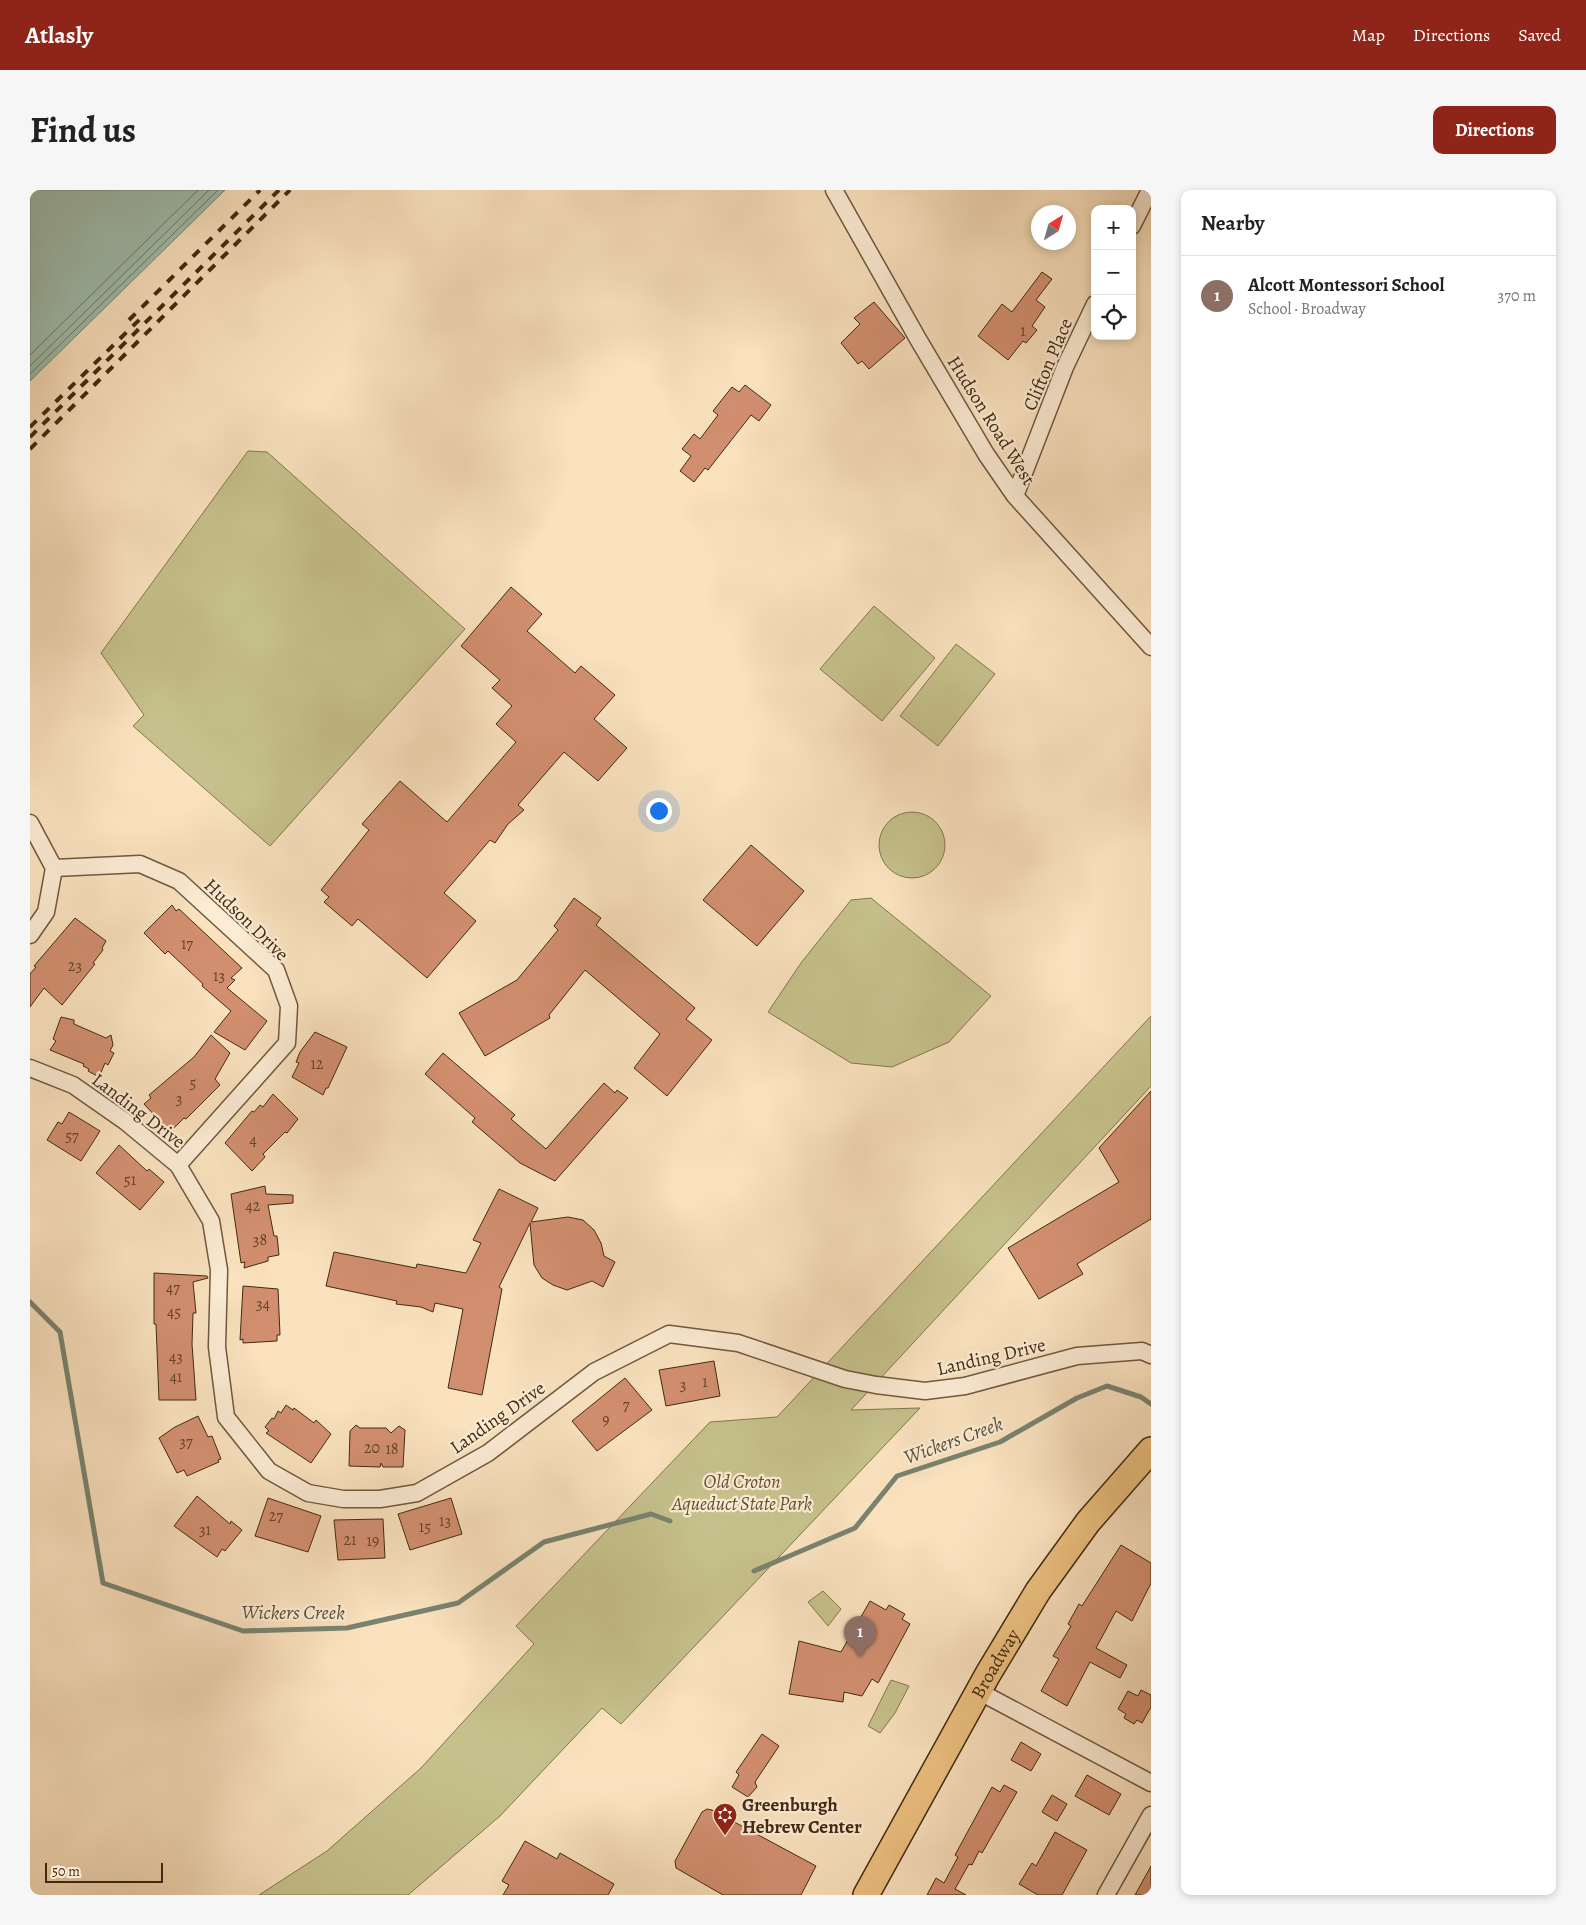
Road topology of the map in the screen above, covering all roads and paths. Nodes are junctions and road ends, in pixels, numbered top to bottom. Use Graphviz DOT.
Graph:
graph roads {
  1 [pos="834,190"];
  2 [pos="1150,190"];
  3 [pos="1136,218"];
  4 [pos="1091,312"];
  5 [pos="1015,496"];
  6 [pos="1151,647"];
  7 [pos="30,824"];
  8 [pos="54,868"];
  9 [pos="30,935"];
  10 [pos="30,1068"];
  11 [pos="178,1165"];
  12 [pos="1151,1355"];
  13 [pos="1151,1450"];
  14 [pos="980,1692"];
  15 [pos="1151,1783"];
  16 [pos="1151,1815"];
  17 [pos="866,1895"];
  18 [pos="1106,1895"];
  1 -- 5 [label="street, Hudson Road West"];
  2 -- 3 [label="street"];
  4 -- 5 [label="street, Clifton Place"];
  5 -- 6 [label="street, Hudson Road West"];
  7 -- 8 [label="street"];
  8 -- 9 [label="street"];
  8 -- 11 [label="street, Hudson Drive"];
  10 -- 11 [label="street, Landing Drive"];
  11 -- 12 [label="street, Landing Drive"];
  13 -- 14 [label="main road, Broadway"];
  14 -- 15 [label="street"];
  14 -- 17 [label="main road, Broadway"];
  16 -- 18 [label="street"];
}
